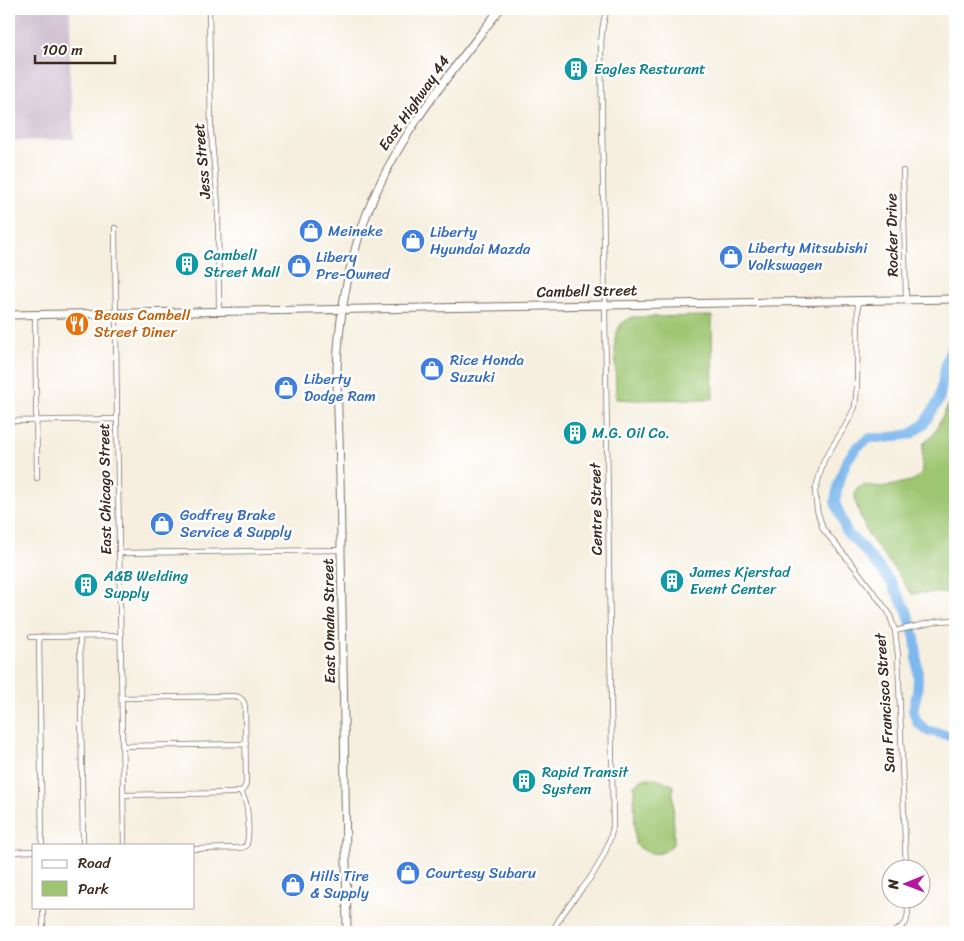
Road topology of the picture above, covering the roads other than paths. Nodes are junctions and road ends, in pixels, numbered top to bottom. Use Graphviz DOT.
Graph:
graph roads {
  1 [pos="209,9"];
  2 [pos="500,9"];
  3 [pos="608,9"];
  4 [pos="903,171"];
  5 [pos="115,228"];
  6 [pos="858,299"];
  7 [pos="906,299"];
  8 [pos="955,299"];
  9 [pos="606,304"];
  10 [pos="342,309"];
  11 [pos="219,311"];
  12 [pos="116,313"];
  13 [pos="35,314"];
  14 [pos="9,315"];
  15 [pos="117,419"];
  16 [pos="9,421"];
  17 [pos="36,421"];
  18 [pos="37,478"];
  19 [pos="341,550"];
  20 [pos="119,554"];
  21 [pos="955,620"];
  22 [pos="895,631"];
  23 [pos="121,636"];
  24 [pos="32,637"];
  25 [pos="39,637"];
  26 [pos="80,637"];
  27 [pos="122,698"];
  28 [pos="246,744"];
  29 [pos="122,746"];
  30 [pos="240,792"];
  31 [pos="123,795"];
  32 [pos="42,844"];
  33 [pos="83,844"];
  34 [pos="124,844"];
  35 [pos="195,849"];
  36 [pos="32,851"];
  37 [pos="9,852"];
  38 [pos="906,858"];
  39 [pos="43,908"];
  40 [pos="908,908"];
  41 [pos="43,932"];
  42 [pos="347,932"];
  43 [pos="552,932"];
  44 [pos="895,932"];
  1 -- 11 [label="street, Jess Street"];
  2 -- 10 [label="main road, East Highway 44"];
  3 -- 9 [label="street, Centre Street"];
  4 -- 7 [label="street, Rocker Drive"];
  5 -- 12 [label="street, East Chicago Street"];
  6 -- 7 [label="main road, Cambell Street"];
  6 -- 9 [label="main road, Cambell Street"];
  6 -- 22 [label="street, San Francisco Street"];
  7 -- 8 [label="main road, Cambell Street"];
  9 -- 10 [label="main road, Cambell Street"];
  9 -- 43 [label="street, Centre Street"];
  10 -- 11 [label="main road, Cambell Street"];
  10 -- 19 [label="main road, East Omaha Street"];
  11 -- 12 [label="main road, Cambell Street"];
  12 -- 13 [label="main road, Cambell Street"];
  12 -- 15 [label="street, East Chicago Street"];
  13 -- 14 [label="main road, Cambell Street"];
  13 -- 17 [label="street"];
  15 -- 17 [label="street"];
  15 -- 20 [label="street, East Chicago Street"];
  16 -- 17 [label="street"];
  17 -- 18 [label="street"];
  19 -- 20 [label="street"];
  19 -- 42 [label="main road, East Omaha Street"];
  20 -- 23 [label="street, East Chicago Street"];
  21 -- 22 [label="street"];
  22 -- 38 [label="street, San Francisco Street"];
  23 -- 26 [label="street"];
  23 -- 27 [label="street, East Chicago Street"];
  24 -- 25 [label="street"];
  25 -- 26 [label="street"];
  25 -- 32 [label="street"];
  26 -- 33 [label="street"];
  27 -- 28 [label="street"];
  27 -- 29 [label="street, East Chicago Street"];
  28 -- 29 [label="street"];
  28 -- 30 [label="street"];
  29 -- 31 [label="street, East Chicago Street"];
  30 -- 31 [label="street"];
  30 -- 35 [label="street"];
  31 -- 34 [label="street, East Chicago Street"];
  36 -- 37 [label="street"];
  39 -- 41 [label="street"];
  40 -- 44 [label="street"];
}
